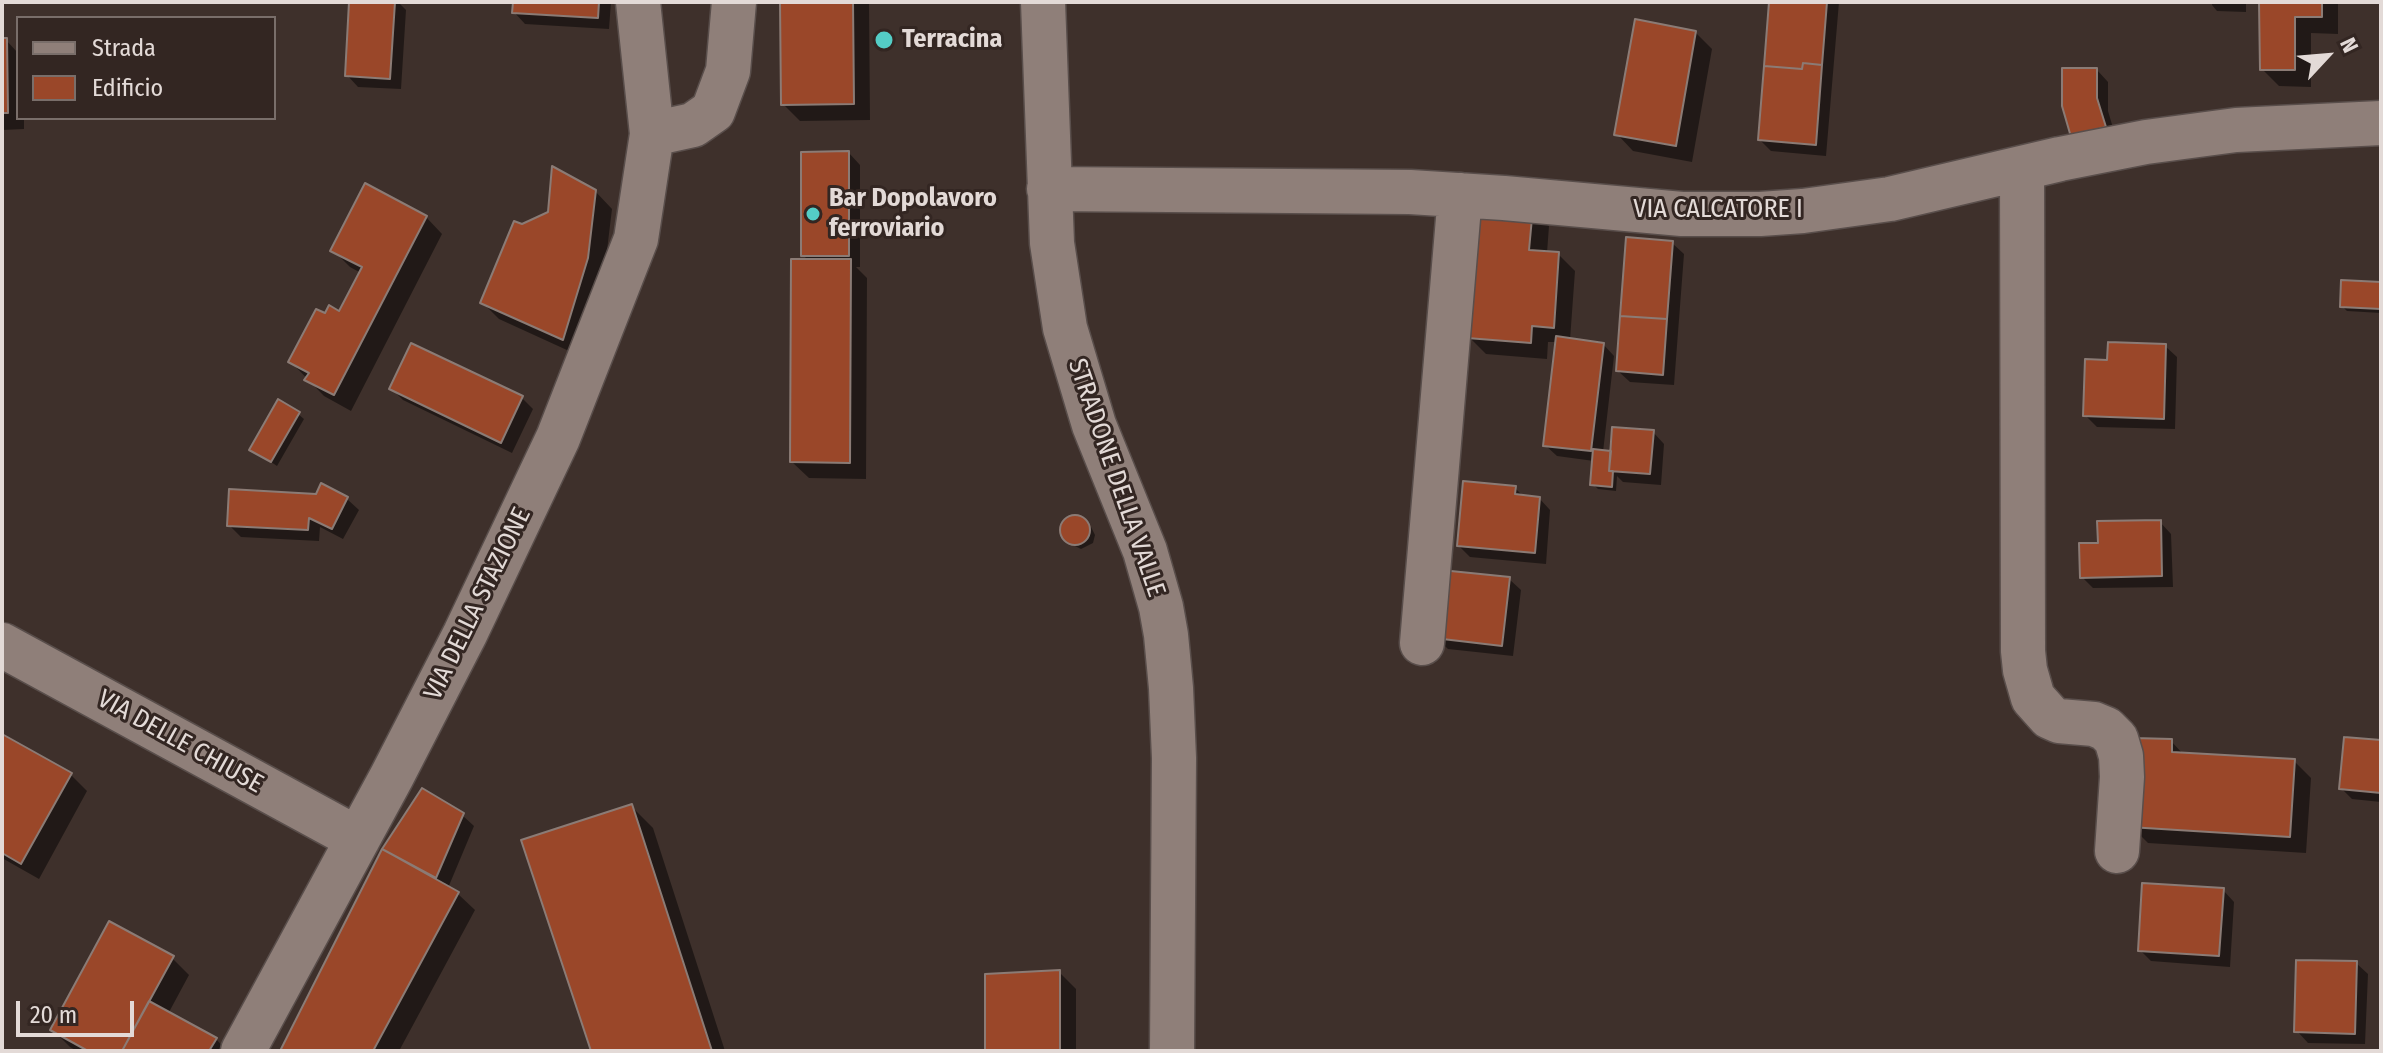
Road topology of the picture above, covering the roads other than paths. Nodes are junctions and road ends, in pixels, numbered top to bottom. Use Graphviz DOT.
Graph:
graph roads {
  1 [pos="638,2"];
  2 [pos="734,2"];
  3 [pos="1043,2"];
  4 [pos="2381,123"];
  5 [pos="652,134"];
  6 [pos="2022,169"];
  7 [pos="1049,189"];
  8 [pos="1460,195"];
  9 [pos="1422,643"];
  10 [pos="2,645"];
  11 [pos="358,839"];
  12 [pos="2117,851"];
  13 [pos="243,1051"];
  14 [pos="1172,1051"];
  1 -- 5 [label="street, VIA DELLA STAZIONE"];
  2 -- 5 [label="street"];
  3 -- 7 [label="street, STRADONE DELLA VALLE"];
  4 -- 6 [label="street, VIA CALCATORE I"];
  5 -- 11 [label="street, VIA DELLA STAZIONE"];
  6 -- 8 [label="street, VIA CALCATORE I"];
  6 -- 12 [label="street"];
  7 -- 8 [label="street, VIA CALCATORE I"];
  7 -- 14 [label="street, STRADONE DELLA VALLE"];
  8 -- 9 [label="street"];
  10 -- 11 [label="street, VIA DELLE CHIUSE"];
  11 -- 13 [label="street, VIA DELLA STAZIONE"];
}
